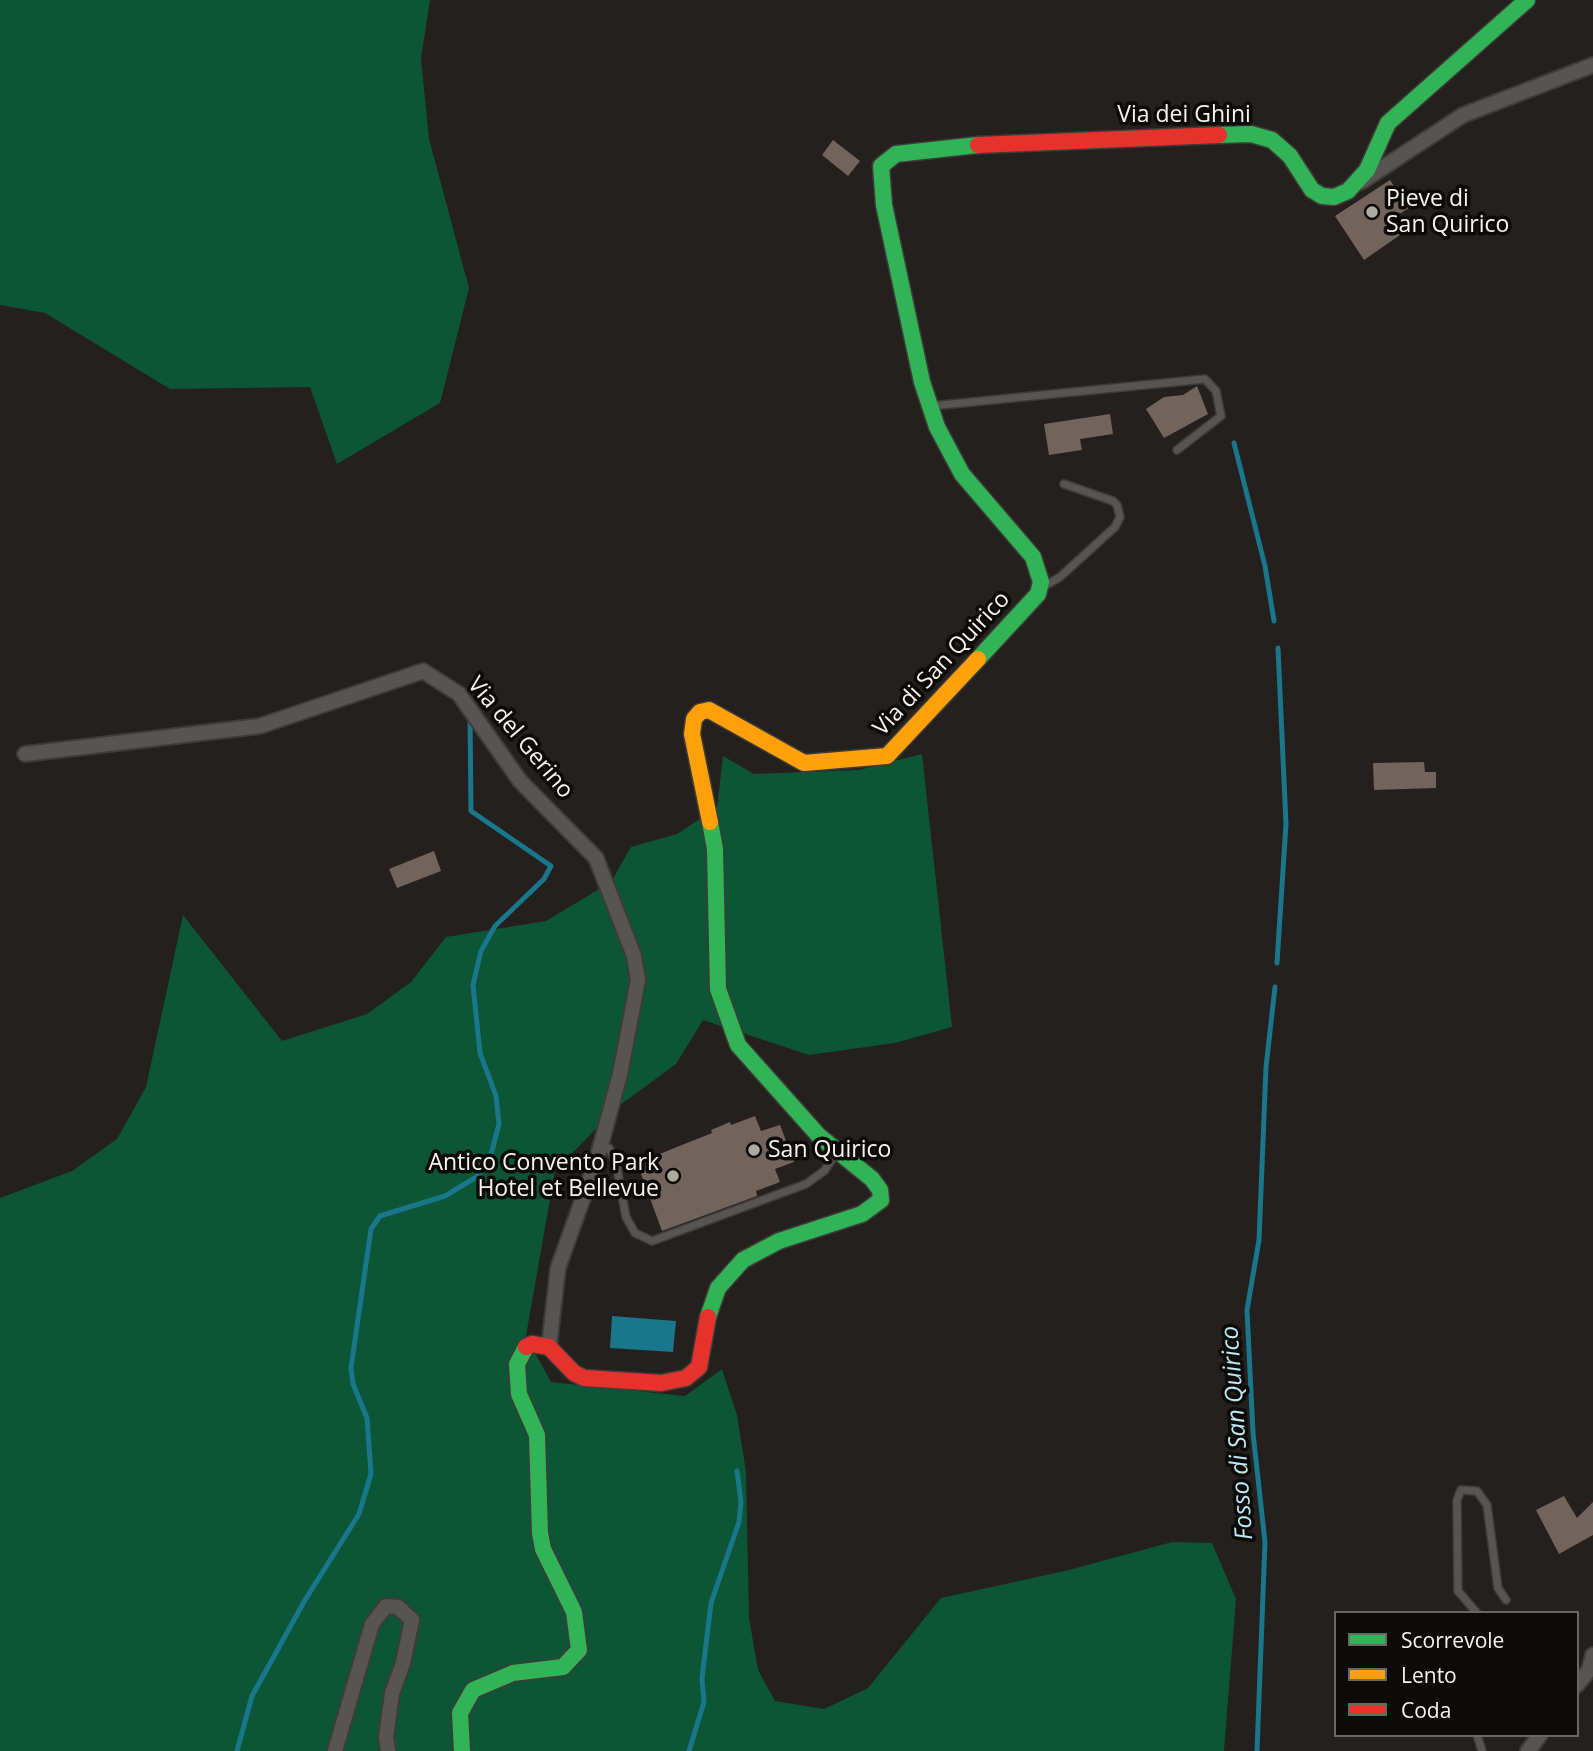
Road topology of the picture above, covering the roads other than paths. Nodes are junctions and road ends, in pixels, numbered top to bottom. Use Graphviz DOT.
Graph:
graph roads {
  1 [pos="1527,0"];
  2 [pos="1593,65"];
  3 [pos="896,154"];
  4 [pos="1348,191"];
  5 [pos="930,406"];
  6 [pos="1178,450"];
  7 [pos="1064,484"];
  8 [pos="1039,590"];
  9 [pos="25,754"];
  10 [pos="601,1145"];
  11 [pos="838,1151"];
  12 [pos="549,1347"];
  13 [pos="1506,1600"];
  14 [pos="1475,1611"];
  15 [pos="1593,1655"];
  16 [pos="1579,1682"];
  17 [pos="335,1751"];
  18 [pos="388,1751"];
  19 [pos="462,1751"];
  1 -- 4 [label="street"];
  2 -- 4 [label="street"];
  3 -- 4 [label="street, Via dei Ghini"];
  3 -- 5 [label="street, Via di San Quirico"];
  5 -- 6 [label="lane"];
  5 -- 8 [label="street, Via di San Quirico"];
  7 -- 8 [label="lane"];
  8 -- 11 [label="street, Via di San Quirico"];
  9 -- 10 [label="street, Via del Gerino"];
  10 -- 11 [label="lane"];
  10 -- 12 [label="street, Via del Gerino"];
  11 -- 12 [label="street, Via di San Quirico"];
  12 -- 19 [label="street"];
  13 -- 14 [label="lane"];
  15 -- 16 [label="street"];
  17 -- 18 [label="street"];
}
